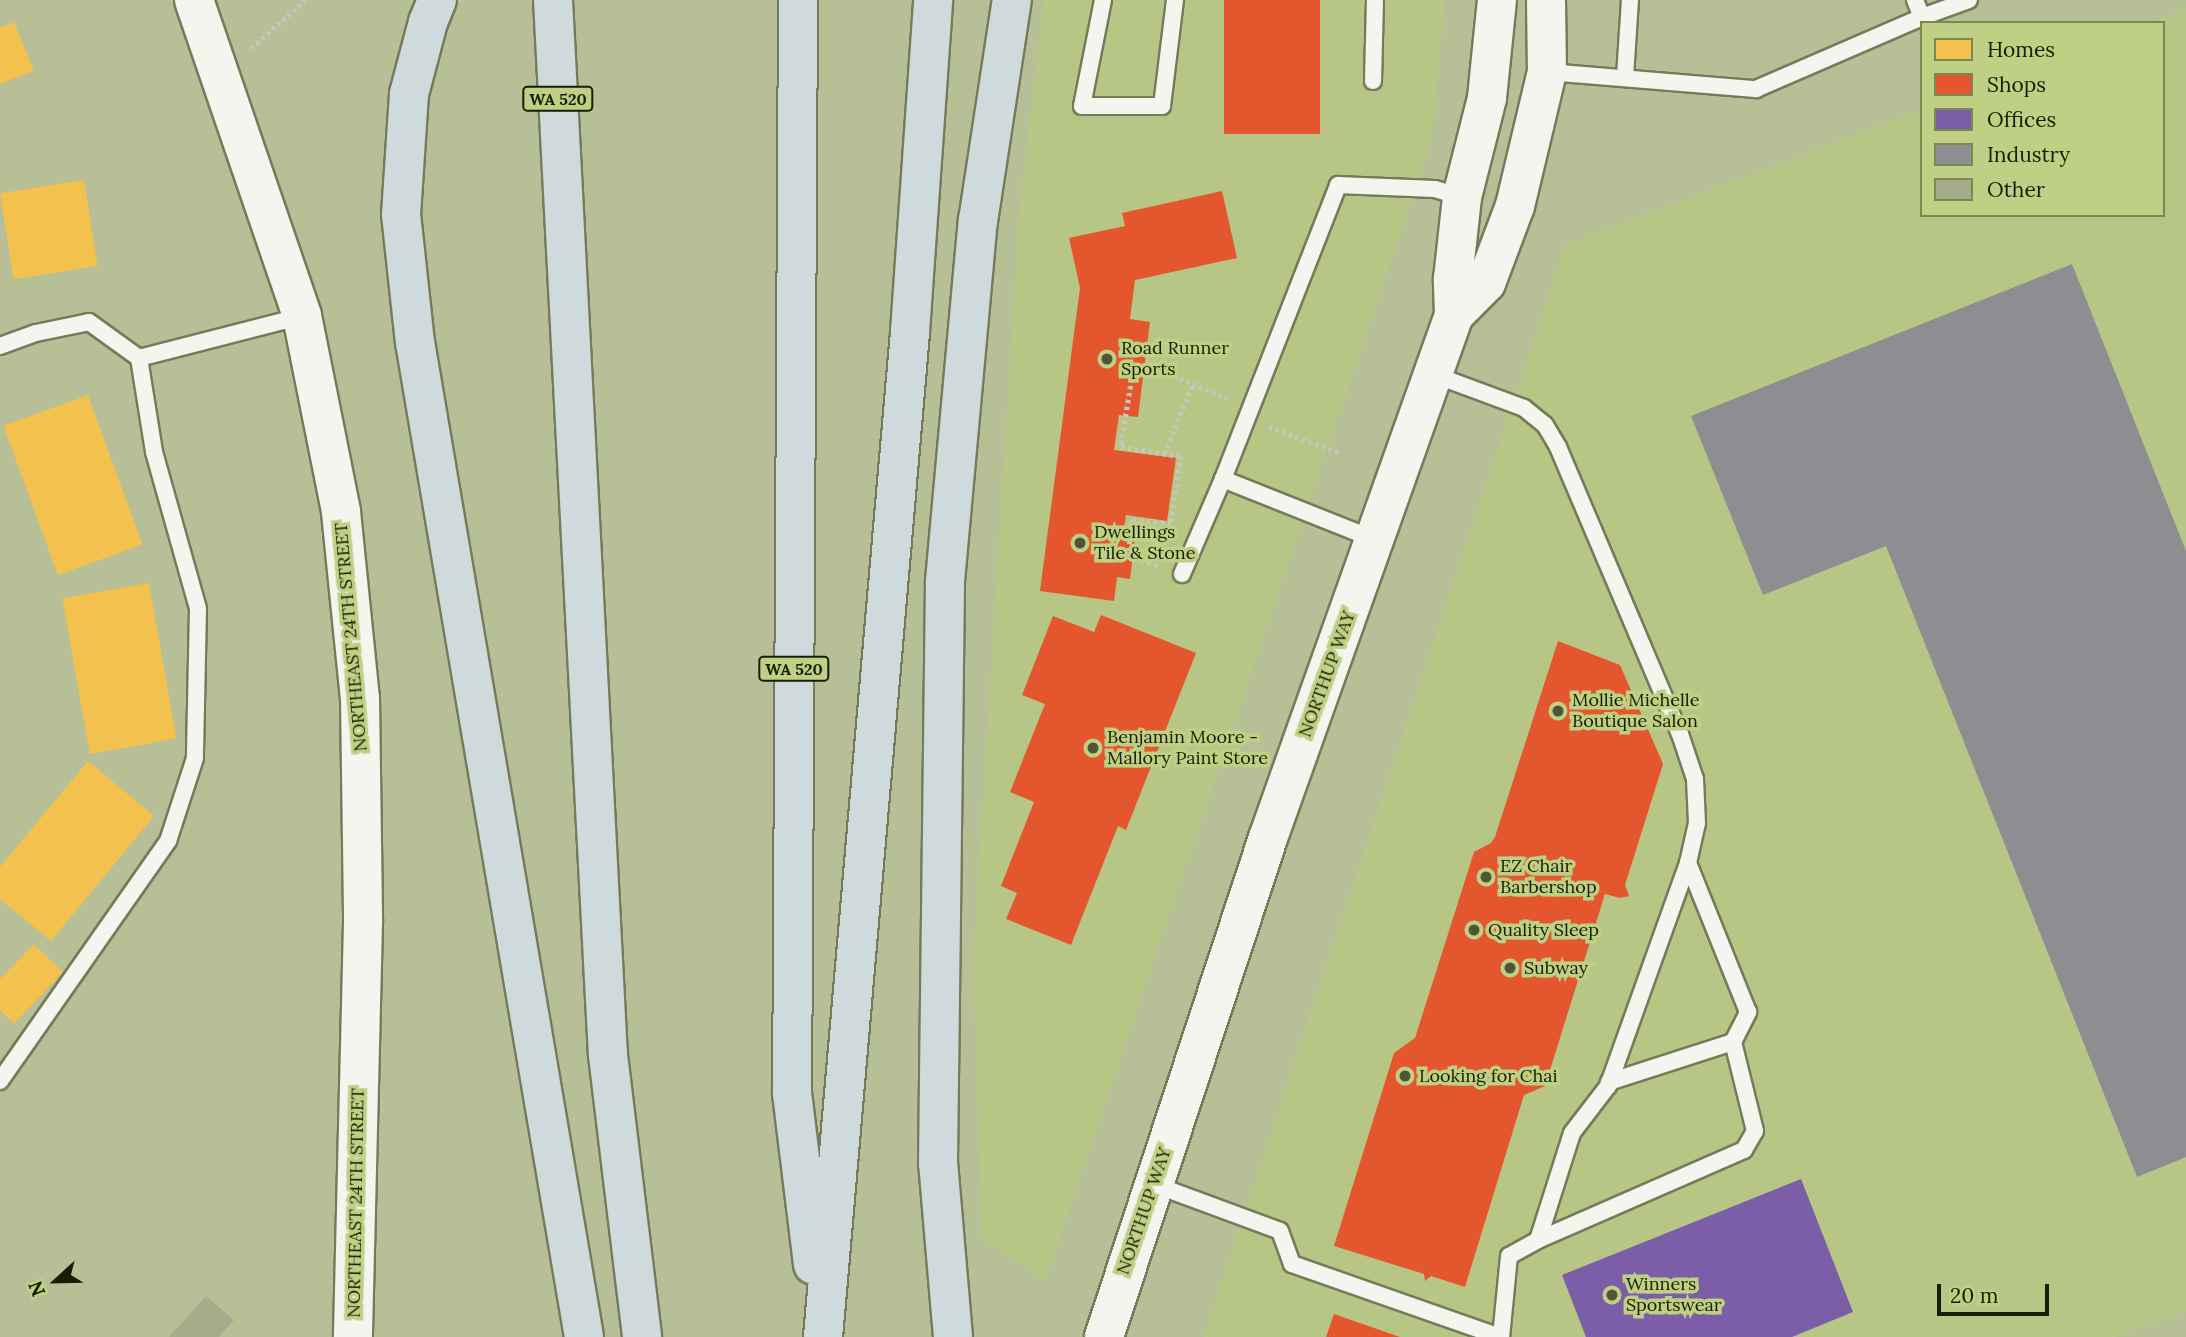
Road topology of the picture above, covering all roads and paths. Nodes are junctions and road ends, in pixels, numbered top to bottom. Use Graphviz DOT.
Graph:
graph roads {
  1 [pos="194,0"];
  2 [pos="304,0"];
  3 [pos="437,0"];
  4 [pos="552,0"];
  5 [pos="798,0"];
  6 [pos="933,0"];
  7 [pos="1012,0"];
  8 [pos="1103,0"];
  9 [pos="1175,0"];
  10 [pos="1375,0"];
  11 [pos="1497,0"];
  12 [pos="1546,0"];
  13 [pos="1630,0"];
  14 [pos="1915,0"];
  15 [pos="1969,0"];
  16 [pos="1922,17"];
  17 [pos="258,45"];
  18 [pos="1547,72"];
  19 [pos="1625,77"];
  20 [pos="1373,81"];
  21 [pos="1462,197"];
  22 [pos="1454,315"];
  23 [pos="302,316"];
  24 [pos="0,345"];
  25 [pos="139,358"];
  26 [pos="1125,363"];
  27 [pos="1134,365"];
  28 [pos="1435,375"];
  29 [pos="1193,384"];
  30 [pos="1215,393"];
  31 [pos="1268,427"];
  32 [pos="1341,453"];
  33 [pos="1164,454"];
  34 [pos="1223,479"];
  35 [pos="1376,540"];
  36 [pos="1121,554"];
  37 [pos="1128,555"];
  38 [pos="1136,557"];
  39 [pos="1182,574"];
  40 [pos="1689,863"];
  41 [pos="1732,1042"];
  42 [pos="0,1081"];
  43 [pos="1609,1082"];
  44 [pos="1153,1184"];
  45 [pos="1538,1240"];
  46 [pos="353,1337"];
  47 [pos="584,1337"];
  48 [pos="642,1337"];
  49 [pos="822,1337"];
  50 [pos="953,1337"];
  51 [pos="1104,1337"];
  52 [pos="1501,1337"];
  1 -- 23 [label="main road, NORTHEAST 24TH STREET"];
  2 -- 17 [label="path"];
  3 -- 47 [label="highway"];
  4 -- 48 [label="highway, WA 520"];
  5 -- 49 [label="highway, WA 520"];
  6 -- 49 [label="highway"];
  7 -- 50 [label="highway"];
  8 -- 9 [label="lane"];
  10 -- 20 [label="lane"];
  11 -- 21 [label="main road, NORTHUP WAY"];
  12 -- 18 [label="main road"];
  13 -- 19 [label="lane"];
  14 -- 16 [label="lane"];
  15 -- 16 [label="lane"];
  16 -- 19 [label="lane"];
  18 -- 19 [label="lane"];
  18 -- 22 [label="main road"];
  21 -- 22 [label="main road, NORTHUP WAY"];
  21 -- 34 [label="lane"];
  22 -- 28 [label="main road, NORTHUP WAY"];
  23 -- 25 [label="lane"];
  23 -- 46 [label="main road, NORTHEAST 24TH STREET"];
  24 -- 25 [label="lane"];
  25 -- 42 [label="lane"];
  26 -- 27 [label="path"];
  27 -- 29 [label="path"];
  27 -- 33 [label="path"];
  28 -- 35 [label="main road, NORTHUP WAY"];
  28 -- 40 [label="lane"];
  29 -- 30 [label="path"];
  29 -- 33 [label="path"];
  31 -- 32 [label="path"];
  33 -- 37 [label="path"];
  34 -- 35 [label="lane"];
  34 -- 39 [label="lane"];
  35 -- 44 [label="main road, NORTHUP WAY"];
  36 -- 37 [label="path"];
  37 -- 38 [label="path"];
  40 -- 41 [label="lane"];
  40 -- 43 [label="lane"];
  41 -- 43 [label="lane"];
  41 -- 45 [label="lane"];
  43 -- 45 [label="lane"];
  44 -- 51 [label="main road, NORTHUP WAY"];
  44 -- 52 [label="lane"];
  45 -- 52 [label="lane"];
}
